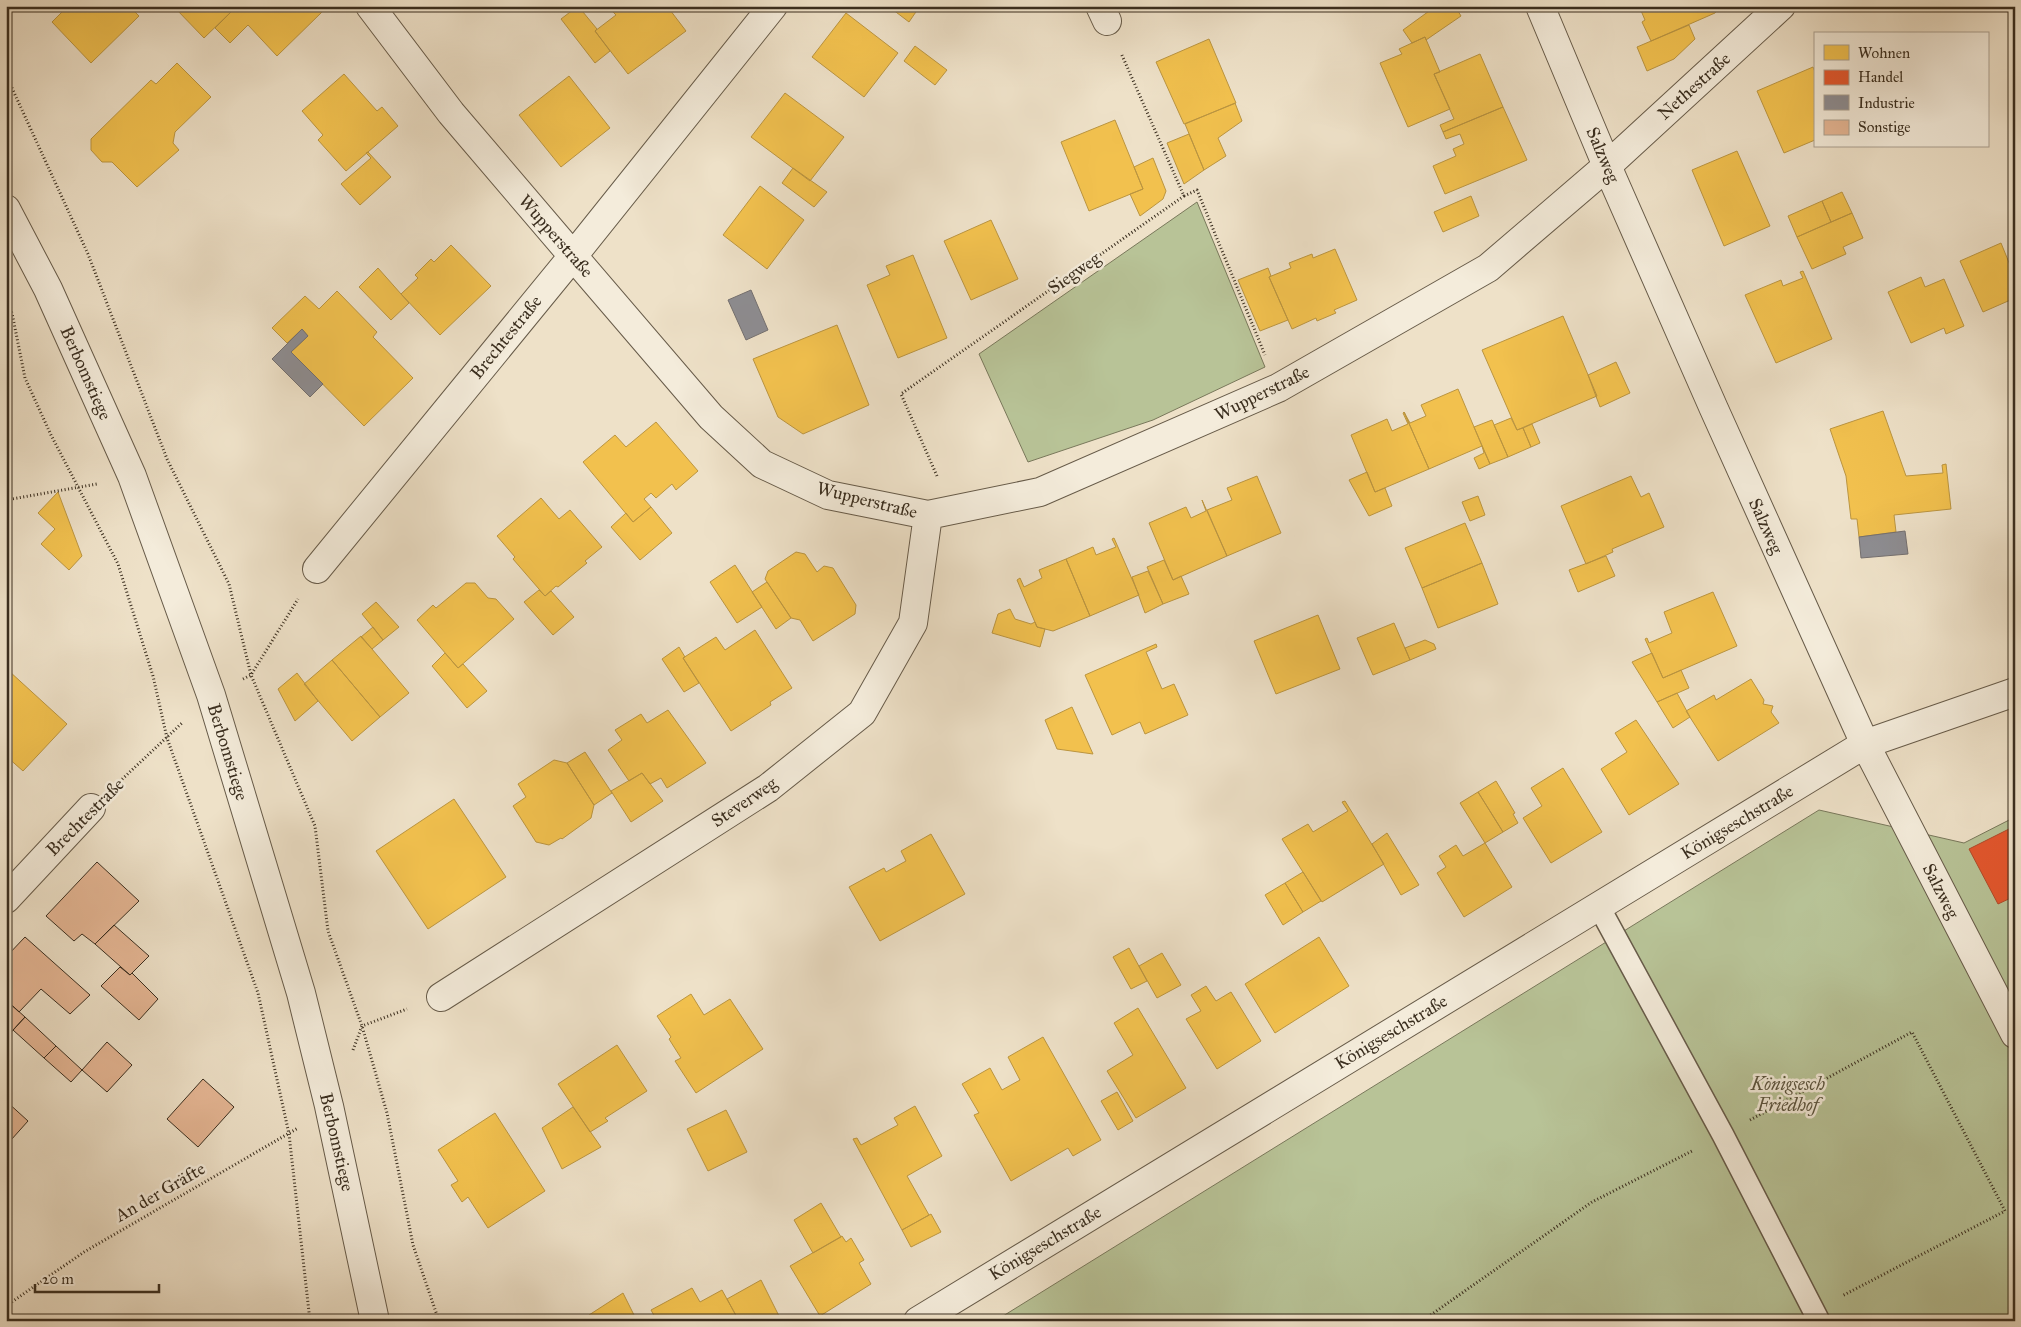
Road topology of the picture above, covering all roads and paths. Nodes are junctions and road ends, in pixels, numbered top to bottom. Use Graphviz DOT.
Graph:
graph roads {
  1 [pos="370,6"];
  2 [pos="773,6"];
  3 [pos="1540,6"];
  4 [pos="1781,6"];
  5 [pos="1103,13"];
  6 [pos="1607,166"];
  7 [pos="1184,196"];
  8 [pos="6,209"];
  9 [pos="572,256"];
  10 [pos="6,299"];
  11 [pos="1278,388"];
  12 [pos="132,476"];
  13 [pos="80,488"];
  14 [pos="6,500"];
  15 [pos="928,515"];
  16 [pos="317,569"];
  17 [pos="251,676"];
  18 [pos="2015,692"];
  19 [pos="167,738"];
  20 [pos="1864,744"];
  21 [pos="91,808"];
  22 [pos="6,899"];
  23 [pos="1598,905"];
  24 [pos="441,996"];
  25 [pos="2015,1034"];
  26 [pos="351,1053"];
  27 [pos="329,1106"];
  28 [pos="289,1134"];
  29 [pos="1723,1135"];
  30 [pos="6,1306"];
  31 [pos="1816,1316"];
  32 [pos="310,1321"];
  33 [pos="375,1321"];
  34 [pos="918,1321"];
  35 [pos="1422,1321"];
  1 -- 9 [label="street, Wupperstraße"];
  2 -- 9 [label="street, Brechtestraße"];
  3 -- 6 [label="street, Salzweg"];
  4 -- 6 [label="street, Nethestraße"];
  5 -- 7 [label="path"];
  6 -- 11 [label="street, Wupperstraße"];
  6 -- 20 [label="street, Salzweg"];
  7 -- 11 [label="path"];
  7 -- 15 [label="path, Siegweg"];
  8 -- 12 [label="street, Berbomstiege"];
  9 -- 15 [label="street, Wupperstraße"];
  9 -- 16 [label="street, Brechtestraße"];
  10 -- 13 [label="path"];
  11 -- 15 [label="street, Wupperstraße"];
  12 -- 13 [label="path"];
  12 -- 27 [label="street, Berbomstiege"];
  13 -- 14 [label="path"];
  13 -- 19 [label="path"];
  15 -- 24 [label="street, Steverweg"];
  16 -- 17 [label="path"];
  18 -- 20 [label="street, Königseschstraße"];
  19 -- 21 [label="path, Brechtestraße"];
  19 -- 28 [label="path"];
  20 -- 23 [label="street, Königseschstraße"];
  20 -- 25 [label="street, Salzweg"];
  21 -- 22 [label="street, Brechtestraße"];
  23 -- 29 [label="lane"];
  23 -- 34 [label="street, Königseschstraße"];
  24 -- 26 [label="path"];
  27 -- 28 [label="path, An der Gräfte"];
  27 -- 33 [label="street, Berbomstiege"];
  28 -- 30 [label="path, An der Gräfte"];
  28 -- 32 [label="path"];
  29 -- 31 [label="lane"];
  29 -- 31 [label="path"];
  29 -- 35 [label="path"];
}
